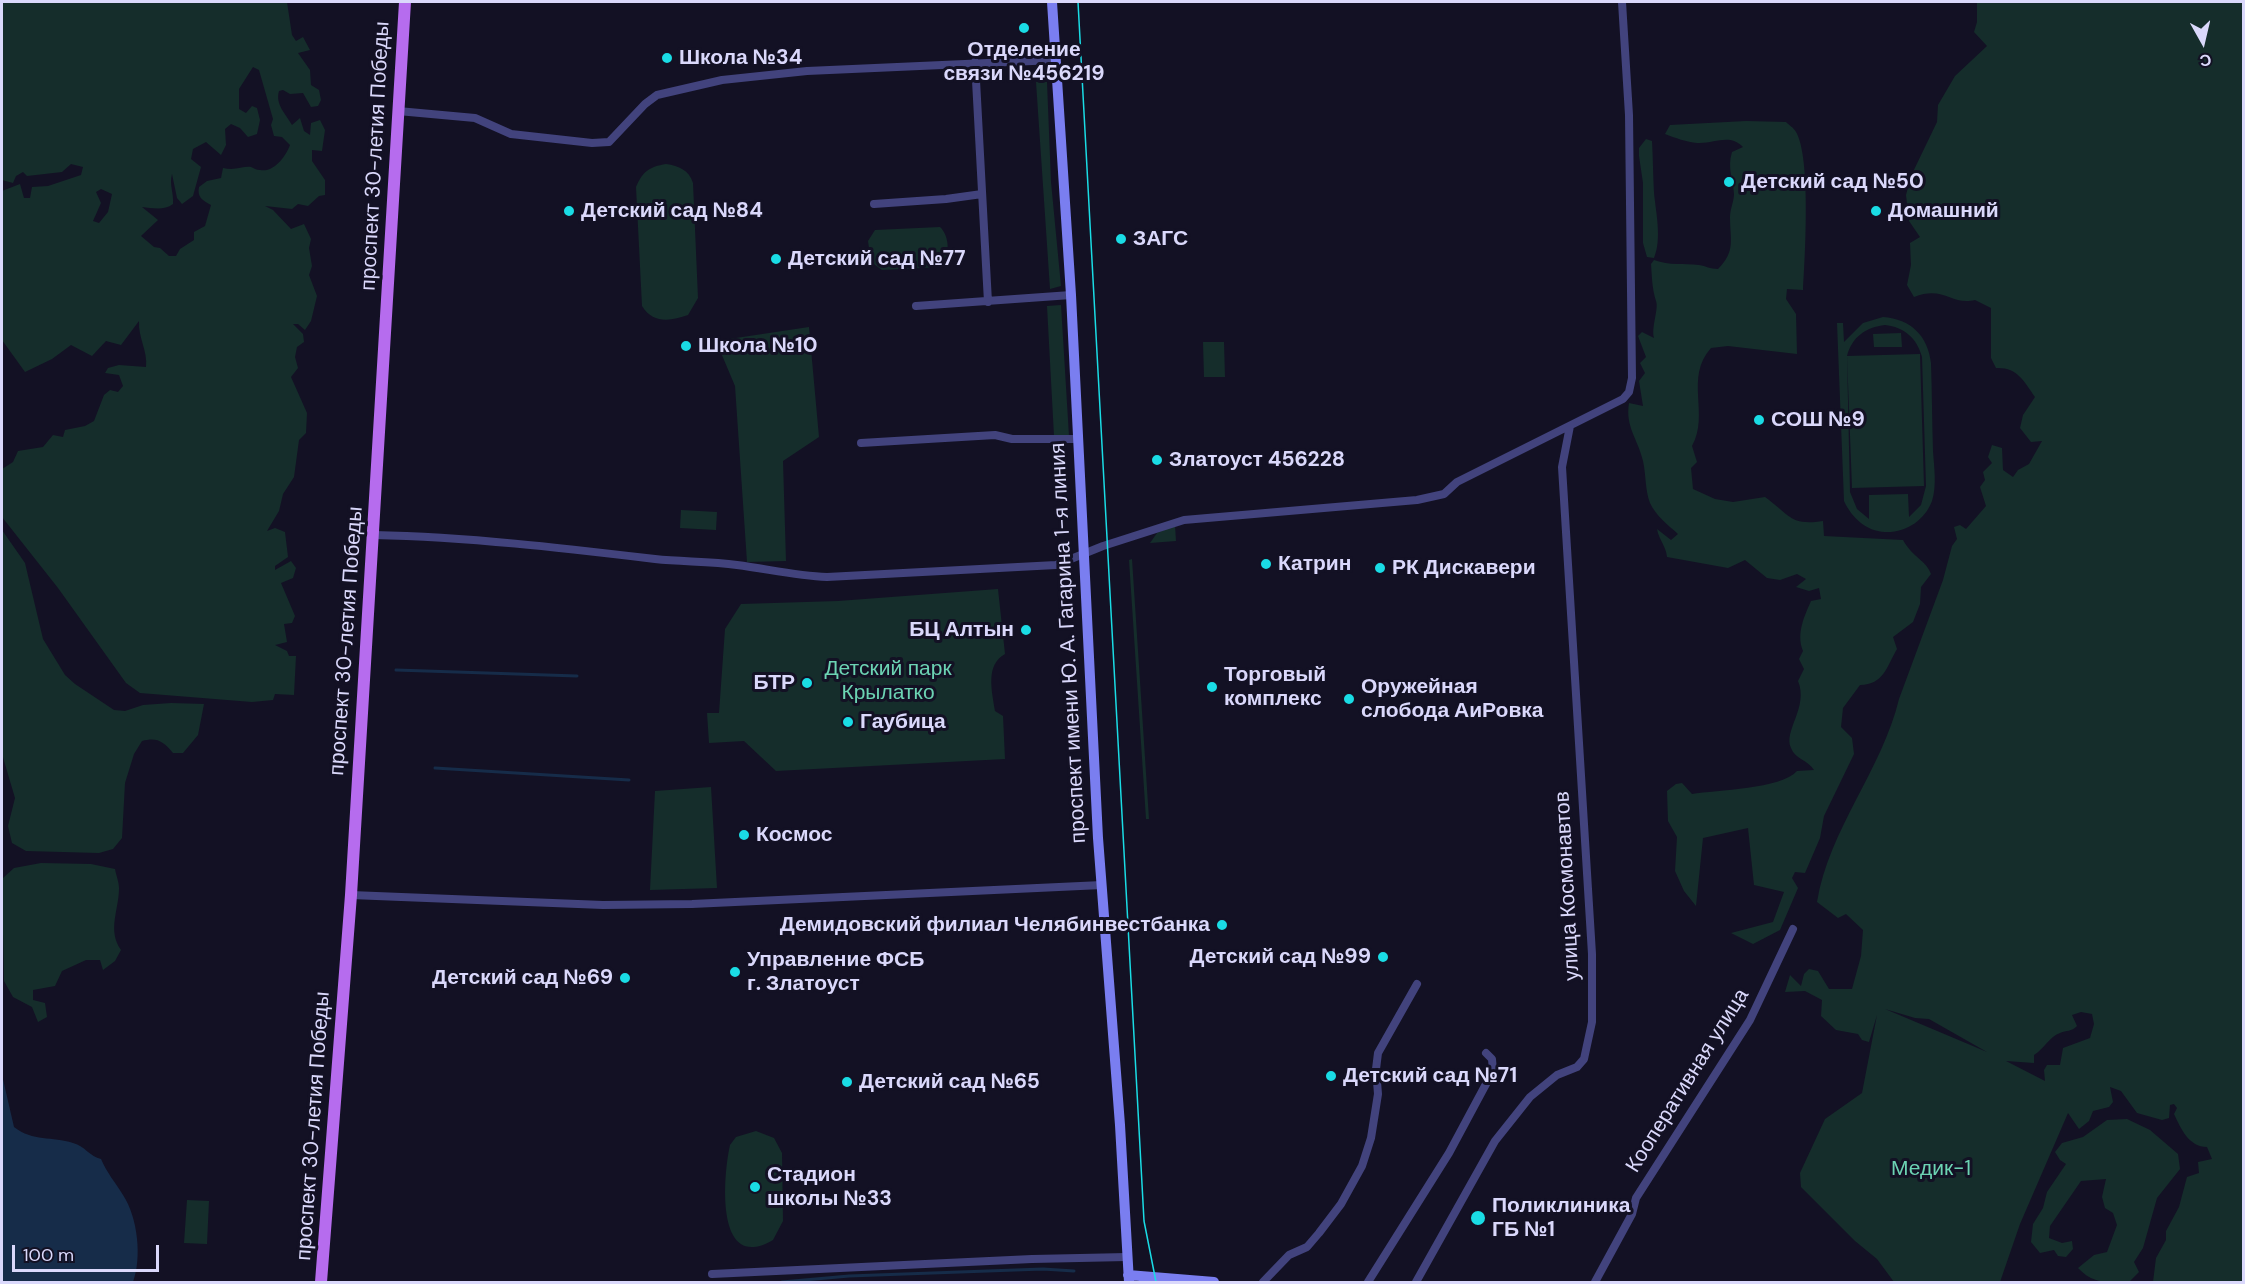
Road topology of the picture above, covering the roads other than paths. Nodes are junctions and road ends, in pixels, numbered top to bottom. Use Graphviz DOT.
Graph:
graph roads {
  1 [pos="405,2"];
  2 [pos="1052,2"];
  3 [pos="1622,2"];
  4 [pos="1055,60"];
  5 [pos="975,62"];
  6 [pos="398,111"];
  7 [pos="982,194"];
  8 [pos="874,204"];
  9 [pos="1071,295"];
  10 [pos="988,302"];
  11 [pos="916,306"];
  12 [pos="1570,426"];
  13 [pos="1077,439"];
  14 [pos="861,443"];
  15 [pos="374,535"];
  16 [pos="1083,554"];
  17 [pos="1102,885"];
  18 [pos="351,895"];
  19 [pos="1793,929"];
  20 [pos="1417,984"];
  21 [pos="1486,1053"];
  22 [pos="1127,1257"];
  23 [pos="712,1274"];
  24 [pos="1128,1279"];
  25 [pos="321,1282"];
  26 [pos="1214,1282"];
  27 [pos="1263,1282"];
  28 [pos="1368,1282"];
  29 [pos="1416,1282"];
  30 [pos="1595,1282"];
  1 -- 6 [label="main road, проспект 30-летия Победы"];
  2 -- 4 [label="main road, проспект имени Ю. А. Гагарина 1-я линия"];
  3 -- 12 [label="street"];
  4 -- 5 [label="street"];
  4 -- 9 [label="main road, проспект имени Ю. А. Гагарина 1-я линия"];
  5 -- 6 [label="street"];
  5 -- 7 [label="street"];
  6 -- 15 [label="main road, проспект 30-летия Победы"];
  7 -- 8 [label="street"];
  7 -- 10 [label="street"];
  9 -- 10 [label="street"];
  9 -- 13 [label="main road, проспект имени Ю. А. Гагарина 1-я линия"];
  10 -- 11 [label="street"];
  12 -- 16 [label="street"];
  12 -- 29 [label="street, улица Космонавтов"];
  13 -- 14 [label="street"];
  13 -- 16 [label="main road, проспект имени Ю. А. Гагарина 1-я линия"];
  15 -- 16 [label="street"];
  15 -- 18 [label="main road, проспект 30-летия Победы"];
  16 -- 17 [label="main road, проспект имени Ю. А. Гагарина 1-я линия"];
  17 -- 18 [label="street"];
  17 -- 22 [label="main road, проспект имени Ю. А. Гагарина 1-я линия"];
  18 -- 25 [label="main road, проспект 30-летия Победы"];
  19 -- 30 [label="street, Кооперативная улица"];
  20 -- 27 [label="street"];
  21 -- 28 [label="street"];
  22 -- 23 [label="street"];
  22 -- 24 [label="main road, проспект имени Ю. А. Гагарина 1-я линия"];
  24 -- 26 [label="main road"];
}
